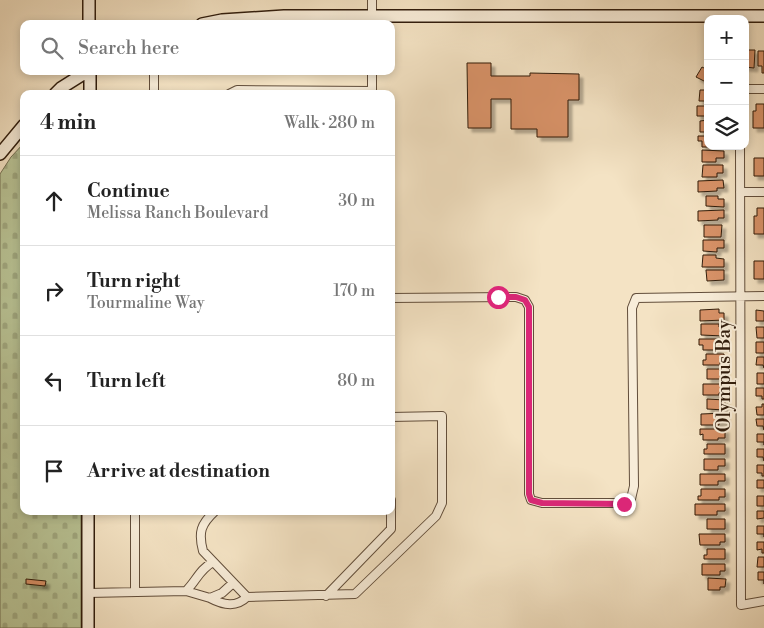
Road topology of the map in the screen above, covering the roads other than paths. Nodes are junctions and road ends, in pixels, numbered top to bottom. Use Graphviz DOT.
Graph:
graph roads {
  1 [pos="88,0"];
  2 [pos="372,0"];
  3 [pos="764,16"];
  4 [pos="89,20"];
  5 [pos="222,20"];
  6 [pos="372,20"];
  7 [pos="83,75"];
  8 [pos="89,75"];
  9 [pos="154,75"];
  10 [pos="372,75"];
  11 [pos="749,89"];
  12 [pos="764,89"];
  13 [pos="61,90"];
  14 [pos="90,90"];
  15 [pos="154,90"];
  16 [pos="372,90"];
  17 [pos="20,130"];
  18 [pos="740,150"];
  19 [pos="0,154"];
  20 [pos="740,192"];
  21 [pos="764,192"];
  22 [pos="740,296"];
  23 [pos="764,296"];
  24 [pos="395,298"];
  25 [pos="395,417"];
  26 [pos="88,515"];
  27 [pos="135,515"];
  28 [pos="211,515"];
  29 [pos="391,515"];
  30 [pos="213,562"];
  31 [pos="233,583"];
  32 [pos="186,590"];
  33 [pos="135,592"];
  34 [pos="88,593"];
  35 [pos="326,596"];
  36 [pos="247,597"];
  37 [pos="210,598"];
  38 [pos="764,601"];
  39 [pos="88,628"];
  1 -- 4 [label="street"];
  2 -- 6 [label="street"];
  3 -- 6 [label="street"];
  5 -- 6 [label="street"];
  7 -- 13 [label="street"];
  8 -- 14 [label="street"];
  9 -- 15 [label="street"];
  10 -- 16 [label="street"];
  11 -- 12 [label="street"];
  17 -- 19 [label="street"];
  18 -- 20 [label="street, Olympus Bay"];
  20 -- 21 [label="street"];
  20 -- 22 [label="street, Olympus Bay"];
  22 -- 23 [label="street"];
  22 -- 24 [label="street"];
  22 -- 38 [label="street, Olympus Bay"];
  25 -- 35 [label="street"];
  26 -- 34 [label="street"];
  27 -- 33 [label="street"];
  28 -- 30 [label="street"];
  29 -- 35 [label="street"];
  30 -- 31 [label="street"];
  30 -- 32 [label="street"];
  31 -- 36 [label="street"];
  31 -- 37 [label="street"];
  32 -- 33 [label="street"];
  32 -- 37 [label="street"];
  33 -- 34 [label="street"];
  34 -- 39 [label="street"];
  35 -- 36 [label="street"];
  36 -- 37 [label="street"];
}
